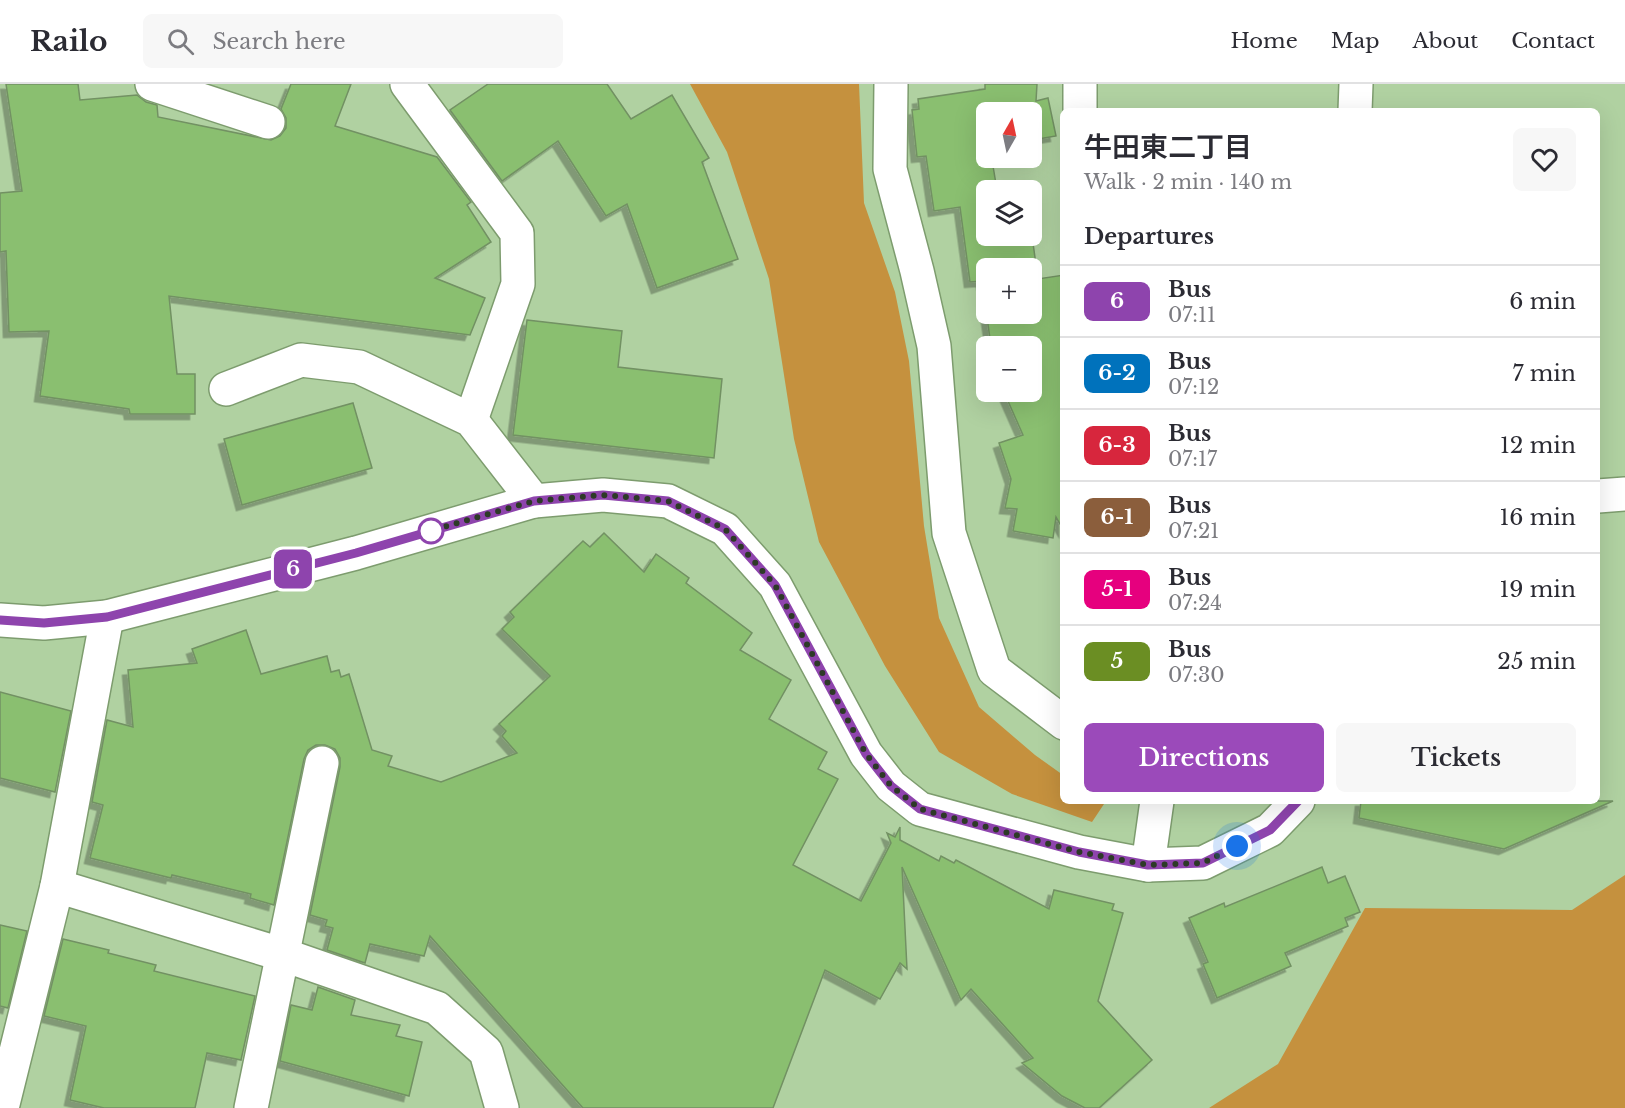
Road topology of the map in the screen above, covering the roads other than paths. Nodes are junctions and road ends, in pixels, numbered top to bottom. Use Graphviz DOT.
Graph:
graph roads {
  1 [pos="152,84"];
  2 [pos="407,84"];
  3 [pos="891,84"];
  4 [pos="1080,84"];
  5 [pos="1356,84"];
  6 [pos="1080,108"];
  7 [pos="1355,108"];
  8 [pos="268,122"];
  9 [pos="226,389"];
  10 [pos="471,420"];
  11 [pos="1625,494"];
  12 [pos="1600,496"];
  13 [pos="534,501"];
  14 [pos="107,617"];
  15 [pos="0,620"];
  16 [pos="1060,720"];
  17 [pos="322,763"];
  18 [pos="1157,804"];
  19 [pos="1295,804"];
  20 [pos="1148,865"];
  21 [pos="57,886"];
  22 [pos="284,955"];
  23 [pos="2,1108"];
  24 [pos="251,1108"];
  25 [pos="502,1108"];
  1 -- 8 [label="street"];
  2 -- 10 [label="street"];
  3 -- 16 [label="street"];
  4 -- 6 [label="street"];
  5 -- 7 [label="street"];
  9 -- 10 [label="street"];
  10 -- 13 [label="street"];
  11 -- 12 [label="street"];
  13 -- 14 [label="street"];
  13 -- 20 [label="street"];
  14 -- 15 [label="street"];
  14 -- 21 [label="street"];
  17 -- 22 [label="street"];
  18 -- 20 [label="street"];
  19 -- 20 [label="street"];
  21 -- 22 [label="street"];
  21 -- 23 [label="street"];
  22 -- 24 [label="street"];
  22 -- 25 [label="street"];
}
